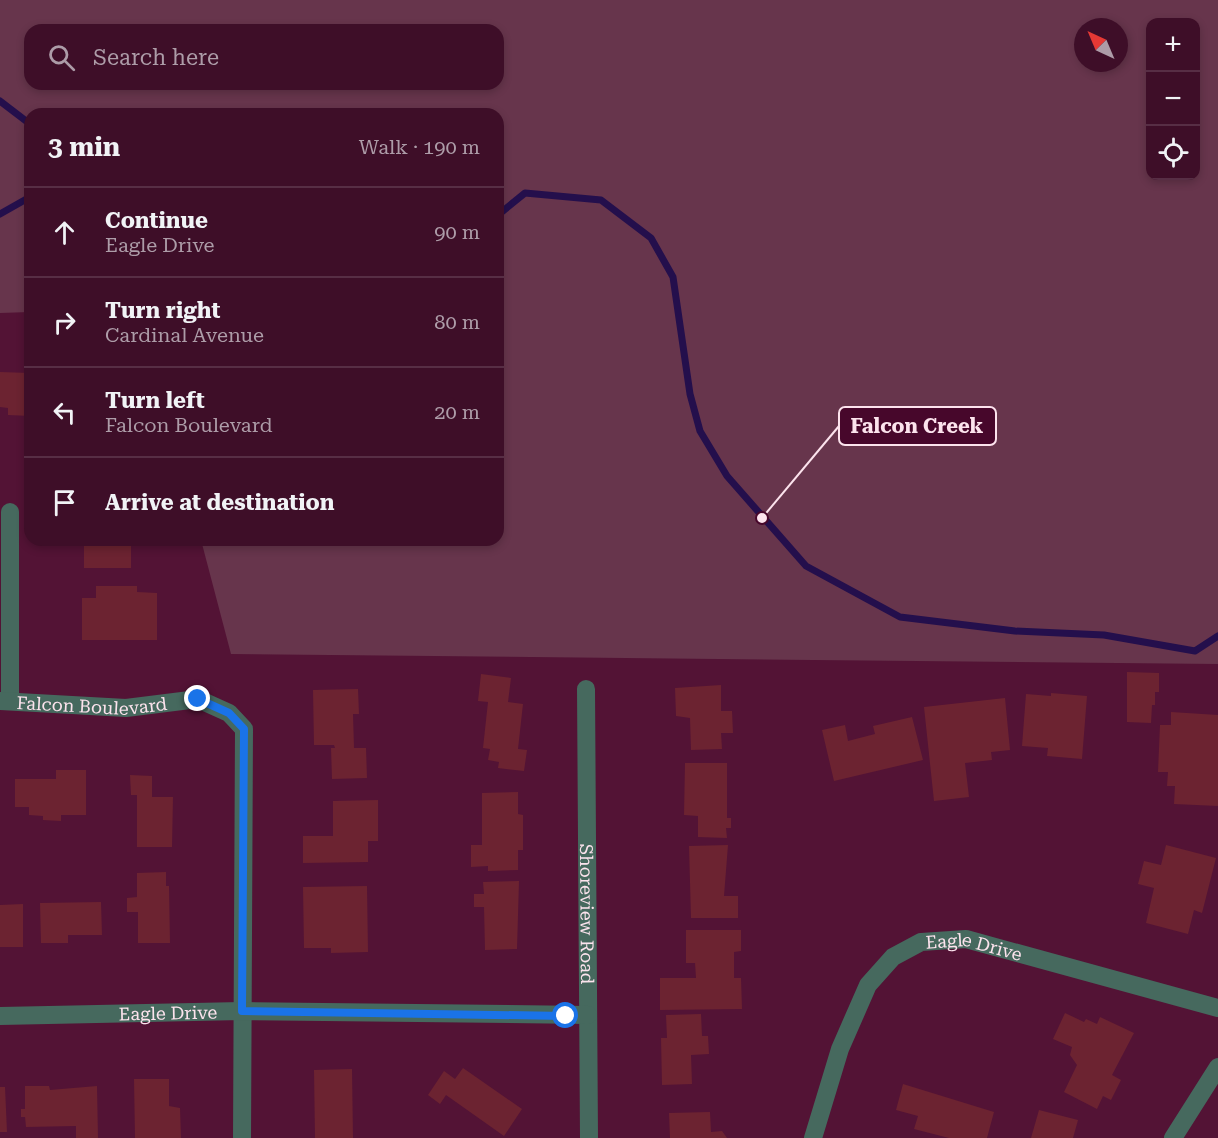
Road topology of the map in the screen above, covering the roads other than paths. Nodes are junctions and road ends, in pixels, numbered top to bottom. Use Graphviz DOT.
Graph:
graph roads {
  1 [pos="10,512"];
  2 [pos="586,689"];
  3 [pos="5,701"];
  4 [pos="1218,1008"];
  5 [pos="242,1011"];
  6 [pos="0,1016"];
  7 [pos="588,1016"];
  8 [pos="1218,1066"];
  9 [pos="242,1138"];
  10 [pos="589,1138"];
  11 [pos="813,1138"];
  12 [pos="1173,1138"];
  1 -- 3 [label="street"];
  2 -- 7 [label="street, Shoreview Road"];
  3 -- 5 [label="street, Falcon Boulevard"];
  4 -- 11 [label="street, Eagle Drive"];
  5 -- 6 [label="street, Eagle Drive"];
  5 -- 7 [label="street, Eagle Drive"];
  5 -- 9 [label="street"];
  7 -- 10 [label="street, Shoreview Road"];
  8 -- 12 [label="street"];
}
